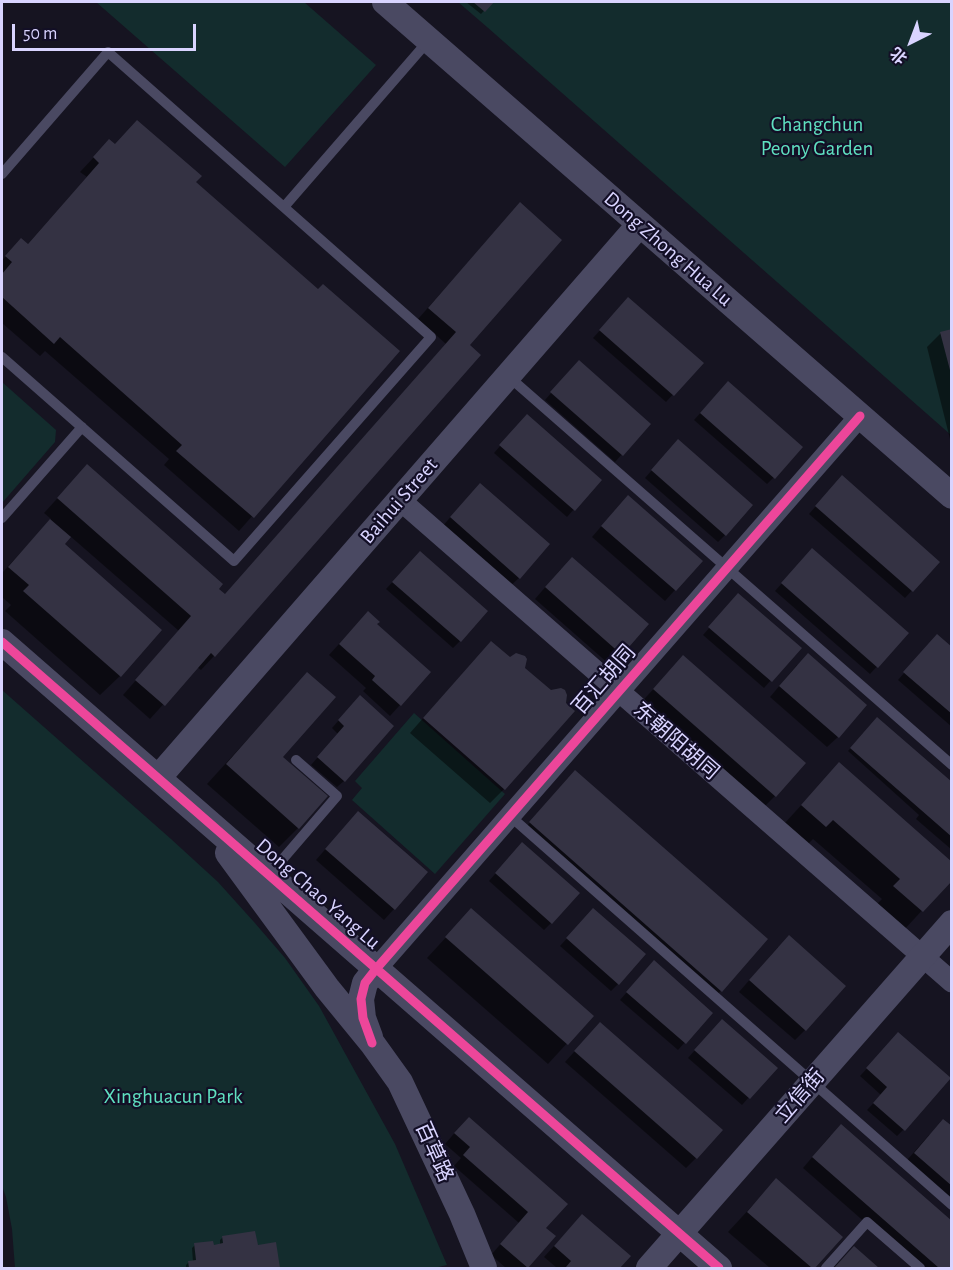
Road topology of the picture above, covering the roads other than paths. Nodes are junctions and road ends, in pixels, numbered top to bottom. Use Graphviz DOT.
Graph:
graph roads {
  1 [pos="385,2"];
  2 [pos="429,40"];
  3 [pos="2,174"];
  4 [pos="284,207"];
  5 [pos="640,224"];
  6 [pos="2,357"];
  7 [pos="508,376"];
  8 [pos="860,416"];
  9 [pos="82,428"];
  10 [pos="951,496"];
  11 [pos="400,500"];
  12 [pos="2,518"];
  13 [pos="727,568"];
  14 [pos="2,642"];
  15 [pos="619,691"];
  16 [pos="296,760"];
  17 [pos="951,765"];
  18 [pos="158,778"];
  19 [pos="510,816"];
  20 [pos="202,817"];
  21 [pos="269,875"];
  22 [pos="951,923"];
  23 [pos="922,956"];
  24 [pos="376,969"];
  25 [pos="951,982"];
  26 [pos="372,1043"];
  27 [pos="811,1083"];
  28 [pos="951,1205"];
  29 [pos="679,1234"];
  30 [pos="484,1269"];
  31 [pos="649,1269"];
  32 [pos="719,1269"];
  33 [pos="826,1269"];
  34 [pos="920,1269"];
  1 -- 2 [label="street, Dong Zhong Hua Lu"];
  2 -- 4 [label="lane"];
  2 -- 5 [label="street, Dong Zhong Hua Lu"];
  3 -- 4 [label="lane"];
  4 -- 9 [label="lane"];
  5 -- 7 [label="street, Baihui Street"];
  5 -- 8 [label="street, Dong Zhong Hua Lu"];
  6 -- 9 [label="lane"];
  7 -- 11 [label="street, Baihui Street"];
  7 -- 13 [label="lane"];
  8 -- 10 [label="street, Dong Zhong Hua Lu"];
  8 -- 13 [label="street, 百汇胡同"];
  9 -- 12 [label="lane"];
  11 -- 15 [label="street, 东朝阳胡同"];
  11 -- 18 [label="street, Baihui Street"];
  13 -- 15 [label="street, 百汇胡同"];
  13 -- 17 [label="lane"];
  14 -- 18 [label="street, Dong Chao Yang Lu"];
  15 -- 19 [label="street, 百汇胡同"];
  15 -- 23 [label="street, 东朝阳胡同"];
  16 -- 21 [label="lane"];
  18 -- 20 [label="street, Dong Chao Yang Lu"];
  19 -- 24 [label="street, 百汇胡同"];
  19 -- 27 [label="lane"];
  20 -- 21 [label="street, Dong Chao Yang Lu"];
  20 -- 26 [label="street"];
  21 -- 24 [label="street, Dong Chao Yang Lu"];
  22 -- 23 [label="street, 立信街"];
  23 -- 25 [label="street, 东朝阳胡同"];
  23 -- 27 [label="street, 立信街"];
  24 -- 26 [label="street"];
  24 -- 29 [label="street, Dong Chao Yang Lu"];
  26 -- 30 [label="street, 百草路"];
  27 -- 28 [label="lane"];
  27 -- 29 [label="street, 立信街"];
  29 -- 31 [label="street, 立信街"];
  29 -- 32 [label="street, Dong Chao Yang Lu"];
  33 -- 34 [label="lane"];
}
